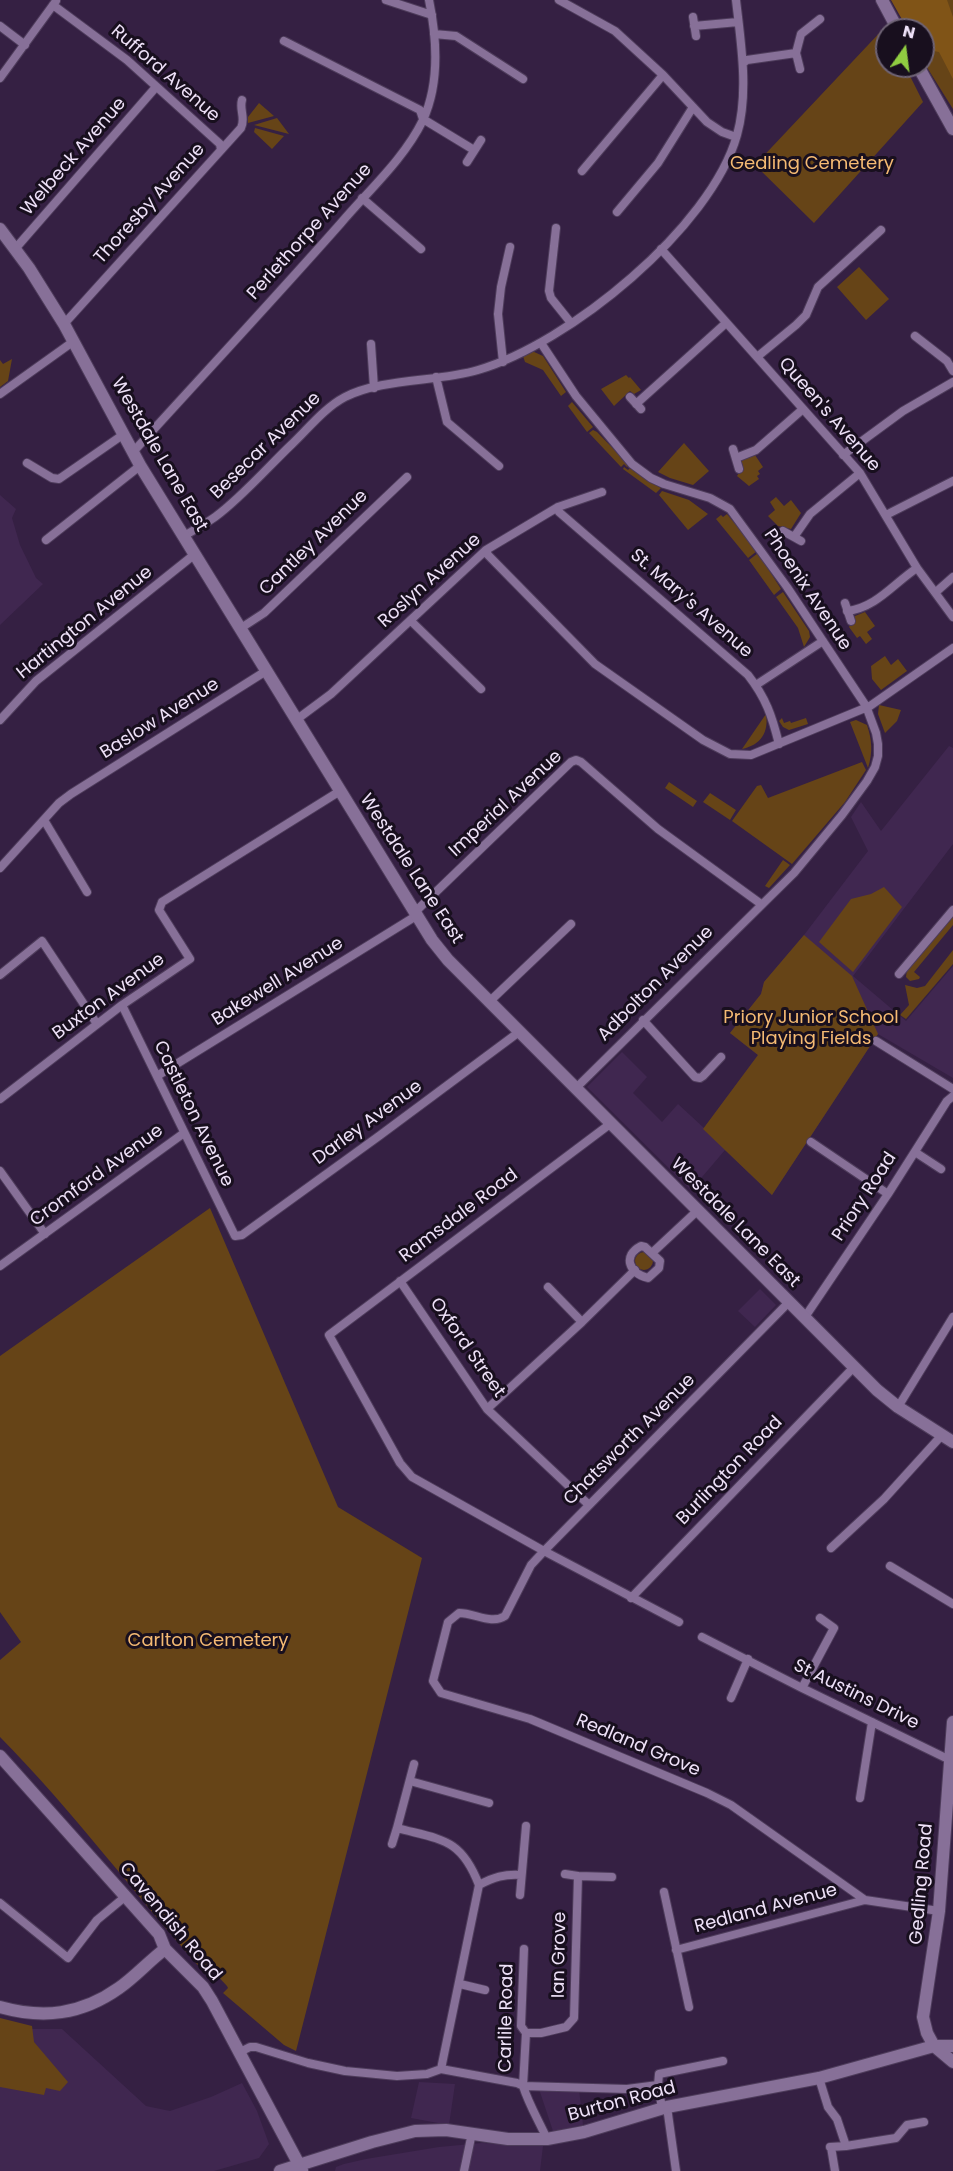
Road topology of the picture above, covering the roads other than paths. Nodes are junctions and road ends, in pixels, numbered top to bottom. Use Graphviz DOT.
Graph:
graph roads {
  1 [pos="386,0"];
  2 [pos="429,0"];
  3 [pos="559,0"];
  4 [pos="736,0"];
  5 [pos="882,0"];
  6 [pos="55,2"];
  7 [pos="432,15"];
  8 [pos="892,18"];
  9 [pos="820,19"];
  10 [pos="738,22"];
  11 [pos="0,26"];
  12 [pos="434,34"];
  13 [pos="696,36"];
  14 [pos="284,41"];
  15 [pos="25,45"];
  16 [pos="796,53"];
  17 [pos="742,63"];
  18 [pos="800,69"];
  19 [pos="663,75"];
  20 [pos="0,78"];
  21 [pos="925,78"];
  22 [pos="523,79"];
  23 [pos="156,87"];
  24 [pos="242,100"];
  25 [pos="693,107"];
  26 [pos="423,119"];
  27 [pos="953,128"];
  28 [pos="736,137"];
  29 [pos="481,140"];
  30 [pos="221,150"];
  31 [pos="474,150"];
  32 [pos="467,162"];
  33 [pos="582,171"];
  34 [pos="362,198"];
  35 [pos="617,212"];
  36 [pos="556,228"];
  37 [pos="0,229"];
  38 [pos="881,230"];
  39 [pos="510,247"];
  40 [pos="15,249"];
  41 [pos="421,249"];
  42 [pos="661,249"];
  43 [pos="571,323"];
  44 [pos="726,323"];
  45 [pos="64,324"];
  46 [pos="915,336"];
  47 [pos="74,341"];
  48 [pos="541,343"];
  49 [pos="371,344"];
  50 [pos="757,357"];
  51 [pos="503,362"];
  52 [pos="953,371"];
  53 [pos="436,377"];
  54 [pos="953,382"];
  55 [pos="374,388"];
  56 [pos="0,394"];
  57 [pos="635,404"];
  58 [pos="802,409"];
  59 [pos="124,434"];
  60 [pos="733,449"];
  61 [pos="134,451"];
  62 [pos="843,455"];
  63 [pos="736,458"];
  64 [pos="27,463"];
  65 [pos="499,466"];
  66 [pos="141,467"];
  67 [pos="739,469"];
  68 [pos="860,473"];
  69 [pos="406,477"];
  70 [pos="953,481"];
  71 [pos="602,492"];
  72 [pos="558,507"];
  73 [pos="886,515"];
  74 [pos="783,531"];
  75 [pos="184,536"];
  76 [pos="46,540"];
  77 [pos="486,550"];
  78 [pos="195,554"];
  79 [pos="917,568"];
  80 [pos="953,577"];
  81 [pos="936,592"];
  82 [pos="953,617"];
  83 [pos="411,621"];
  84 [pos="851,621"];
  85 [pos="241,628"];
  86 [pos="823,641"];
  87 [pos="953,648"];
  88 [pos="266,671"];
  89 [pos="756,685"];
  90 [pos="481,689"];
  91 [pos="866,706"];
  92 [pos="0,720"];
  93 [pos="296,720"];
  94 [pos="779,744"];
  95 [pos="340,791"];
  96 [pos="44,820"];
  97 [pos="0,868"];
  98 [pos="87,892"];
  99 [pos="761,904"];
  100 [pos="953,910"];
  101 [pos="415,915"];
  102 [pos="571,924"];
  103 [pos="899,974"];
  104 [pos="0,975"];
  105 [pos="489,1002"];
  106 [pos="122,1005"];
  107 [pos="643,1020"];
  108 [pos="97,1024"];
  109 [pos="519,1032"];
  110 [pos="876,1041"];
  111 [pos="721,1057"];
  112 [pos="158,1076"];
  113 [pos="575,1089"];
  114 [pos="953,1089"];
  115 [pos="953,1096"];
  116 [pos="0,1099"];
  117 [pos="610,1124"];
  118 [pos="184,1133"];
  119 [pos="811,1142"];
  120 [pos="915,1152"];
  121 [pos="941,1168"];
  122 [pos="0,1171"];
  123 [pos="888,1194"];
  124 [pos="696,1210"];
  125 [pos="45,1234"];
  126 [pos="235,1236"];
  127 [pos="652,1253"];
  128 [pos="0,1266"];
  129 [pos="635,1270"];
  130 [pos="400,1281"];
  131 [pos="548,1287"];
  132 [pos="789,1302"];
  133 [pos="805,1317"];
  134 [pos="953,1317"];
  135 [pos="582,1322"];
  136 [pos="854,1367"];
  137 [pos="898,1407"];
  138 [pos="488,1408"];
  139 [pos="948,1439"];
  140 [pos="589,1505"];
  141 [pos="831,1548"];
  142 [pos="544,1551"];
  143 [pos="890,1566"];
  144 [pos="631,1598"];
  145 [pos="953,1604"];
  146 [pos="508,1611"];
  147 [pos="820,1618"];
  148 [pos="679,1622"];
  149 [pos="702,1636"];
  150 [pos="748,1659"];
  151 [pos="802,1688"];
  152 [pos="731,1698"];
  153 [pos="872,1722"];
  154 [pos="953,1722"];
  155 [pos="950,1760"];
  156 [pos="2,1761"];
  157 [pos="414,1764"];
  158 [pos="410,1780"];
  159 [pos="860,1798"];
  160 [pos="489,1803"];
  161 [pos="526,1826"];
  162 [pos="397,1828"];
  163 [pos="392,1844"];
  164 [pos="565,1874"];
  165 [pos="522,1875"];
  166 [pos="578,1876"];
  167 [pos="612,1877"];
  168 [pos="479,1885"];
  169 [pos="663,1892"];
  170 [pos="520,1895"];
  171 [pos="126,1896"];
  172 [pos="865,1899"];
  173 [pos="0,1903"];
  174 [pos="939,1911"];
  175 [pos="165,1949"];
  176 [pos="524,1949"];
  177 [pos="676,1950"];
  178 [pos="460,1984"];
  179 [pos="485,1990"];
  180 [pos="0,2007"];
  181 [pos="689,2007"];
  182 [pos="526,2033"];
  183 [pos="934,2046"];
  184 [pos="953,2046"];
  185 [pos="240,2052"];
  186 [pos="723,2061"];
  187 [pos="953,2062"];
  188 [pos="441,2069"];
  189 [pos="819,2078"];
  190 [pos="658,2085"];
  191 [pos="523,2086"];
  192 [pos="664,2108"];
  193 [pos="924,2122"];
  194 [pos="472,2133"];
  195 [pos="546,2139"];
  196 [pos="846,2145"];
  197 [pos="301,2168"];
  198 [pos="280,2171"];
  199 [pos="464,2171"];
  200 [pos="676,2171"];
  201 [pos="835,2171"];
  1 -- 7 [label="street"];
  2 -- 7 [label="street, Perlethorpe Avenue"];
  3 -- 19 [label="street"];
  4 -- 10 [label="street, Besecar Avenue"];
  5 -- 8 [label="street"];
  6 -- 15 [label="street"];
  6 -- 23 [label="street, Rufford Avenue"];
  7 -- 12 [label="street, Perlethorpe Avenue"];
  9 -- 16 [label="street"];
  10 -- 13 [label="street"];
  10 -- 17 [label="street, Besecar Avenue"];
  11 -- 15 [label="street"];
  12 -- 22 [label="street"];
  12 -- 26 [label="street, Perlethorpe Avenue"];
  14 -- 26 [label="street"];
  15 -- 20 [label="street"];
  16 -- 17 [label="street"];
  16 -- 18 [label="street"];
  17 -- 28 [label="street, Besecar Avenue"];
  19 -- 25 [label="street"];
  19 -- 33 [label="street"];
  21 -- 27 [label="street"];
  23 -- 30 [label="street, Rufford Avenue"];
  23 -- 40 [label="street, Welbeck Avenue"];
  24 -- 30 [label="street, Thoresby Avenue"];
  25 -- 28 [label="street"];
  25 -- 35 [label="street"];
  26 -- 31 [label="street"];
  26 -- 34 [label="street, Perlethorpe Avenue"];
  28 -- 42 [label="street, Besecar Avenue"];
  29 -- 31 [label="street"];
  30 -- 45 [label="street, Thoresby Avenue"];
  31 -- 32 [label="street"];
  34 -- 41 [label="street"];
  34 -- 61 [label="street, Perlethorpe Avenue"];
  36 -- 43 [label="street"];
  37 -- 40 [label="street, Westdale Lane East"];
  38 -- 50 [label="street"];
  39 -- 51 [label="street"];
  40 -- 45 [label="street, Westdale Lane East"];
  42 -- 43 [label="street, Besecar Avenue"];
  42 -- 44 [label="street, Queen's Avenue"];
  43 -- 48 [label="street, Besecar Avenue"];
  44 -- 50 [label="street, Queen's Avenue"];
  44 -- 57 [label="street"];
  45 -- 47 [label="street, Westdale Lane East"];
  46 -- 52 [label="street"];
  47 -- 56 [label="street"];
  47 -- 59 [label="street, Westdale Lane East"];
  48 -- 51 [label="street, Besecar Avenue"];
  48 -- 86 [label="street, Phoenix Avenue"];
  49 -- 55 [label="street"];
  50 -- 58 [label="street, Queen's Avenue"];
  51 -- 53 [label="street, Besecar Avenue"];
  53 -- 55 [label="street, Besecar Avenue"];
  53 -- 65 [label="street"];
  54 -- 62 [label="street"];
  55 -- 75 [label="street, Besecar Avenue"];
  58 -- 62 [label="street, Queen's Avenue"];
  58 -- 63 [label="street"];
  59 -- 61 [label="street, Westdale Lane East"];
  59 -- 64 [label="street"];
  60 -- 63 [label="street"];
  61 -- 66 [label="street, Westdale Lane East"];
  62 -- 68 [label="street, Queen's Avenue"];
  63 -- 67 [label="street"];
  66 -- 75 [label="street, Westdale Lane East"];
  66 -- 76 [label="street"];
  68 -- 73 [label="street, Queen's Avenue"];
  68 -- 74 [label="street"];
  69 -- 85 [label="street, Cantley Avenue"];
  70 -- 73 [label="street"];
  71 -- 72 [label="street, Roslyn Avenue"];
  72 -- 77 [label="street, Roslyn Avenue"];
  72 -- 89 [label="street, St. Mary's Avenue"];
  73 -- 79 [label="street, Queen's Avenue"];
  75 -- 78 [label="street, Westdale Lane East"];
  77 -- 83 [label="street, Roslyn Avenue"];
  77 -- 94 [label="street"];
  78 -- 85 [label="street, Westdale Lane East"];
  78 -- 92 [label="street, Hartington Avenue"];
  79 -- 81 [label="street, Queen's Avenue"];
  79 -- 84 [label="street"];
  80 -- 81 [label="street"];
  81 -- 82 [label="street, Queen's Avenue"];
  83 -- 90 [label="street"];
  83 -- 93 [label="street, Roslyn Avenue"];
  85 -- 88 [label="street, Westdale Lane East"];
  86 -- 89 [label="street"];
  86 -- 91 [label="street, Phoenix Avenue"];
  87 -- 91 [label="street"];
  88 -- 93 [label="street, Westdale Lane East"];
  88 -- 96 [label="street, Baslow Avenue"];
  89 -- 94 [label="street, St. Mary's Avenue"];
  91 -- 94 [label="street"];
  91 -- 99 [label="street, Phoenix Avenue"];
  93 -- 95 [label="street, Westdale Lane East"];
  95 -- 101 [label="street, Westdale Lane East"];
  95 -- 106 [label="street, Buxton Avenue"];
  96 -- 97 [label="street, Baslow Avenue"];
  96 -- 98 [label="street"];
  99 -- 101 [label="street, Imperial Avenue"];
  99 -- 107 [label="street, Adbolton Avenue"];
  100 -- 103 [label="street"];
  101 -- 105 [label="street, Westdale Lane East"];
  101 -- 112 [label="street, Bakewell Avenue"];
  102 -- 105 [label="street"];
  104 -- 108 [label="street"];
  105 -- 109 [label="street, Westdale Lane East"];
  106 -- 108 [label="street, Buxton Avenue"];
  106 -- 112 [label="street, Castleton Avenue"];
  107 -- 111 [label="street"];
  107 -- 113 [label="street, Adbolton Avenue"];
  108 -- 116 [label="street, Buxton Avenue"];
  109 -- 113 [label="street, Westdale Lane East"];
  109 -- 126 [label="street, Darley Avenue"];
  110 -- 114 [label="street"];
  112 -- 118 [label="street, Castleton Avenue"];
  113 -- 117 [label="street, Westdale Lane East"];
  115 -- 120 [label="street, Priory Road"];
  117 -- 124 [label="street, Westdale Lane East"];
  117 -- 130 [label="street, Ramsdale Road"];
  118 -- 125 [label="street, Cromford Avenue"];
  118 -- 126 [label="street, Castleton Avenue"];
  119 -- 123 [label="street"];
  120 -- 121 [label="street"];
  120 -- 123 [label="street, Priory Road"];
  122 -- 125 [label="street"];
  123 -- 133 [label="street, Priory Road"];
  124 -- 127 [label="street"];
  124 -- 132 [label="street, Westdale Lane East"];
  125 -- 128 [label="street, Cromford Avenue"];
  127 -- 129 [label="street"];
  127 -- 129 [label="street"];
  129 -- 135 [label="street"];
  130 -- 138 [label="street, Oxford Street"];
  130 -- 142 [label="street, Ramsdale Road"];
  131 -- 135 [label="street"];
  132 -- 133 [label="street, Westdale Lane East"];
  132 -- 140 [label="street, Chatsworth Avenue"];
  133 -- 136 [label="street, Westdale Lane East"];
  134 -- 137 [label="street"];
  135 -- 138 [label="street"];
  136 -- 137 [label="street, Westdale Lane East"];
  136 -- 144 [label="street, Burlington Road"];
  137 -- 139 [label="street, Westdale Lane East"];
  138 -- 140 [label="street, Oxford Street"];
  139 -- 141 [label="street"];
  140 -- 142 [label="street, Chatsworth Avenue"];
  142 -- 144 [label="street"];
  142 -- 146 [label="street, Chatsworth Avenue"];
  143 -- 145 [label="street"];
  144 -- 148 [label="street"];
  146 -- 172 [label="street, Redland Grove"];
  147 -- 151 [label="street"];
  149 -- 150 [label="street, St Austins Drive"];
  150 -- 151 [label="street, St Austins Drive"];
  150 -- 152 [label="street"];
  151 -- 153 [label="street, St Austins Drive"];
  153 -- 155 [label="street, St Austins Drive"];
  153 -- 159 [label="street"];
  154 -- 155 [label="street, Gedling Road"];
  155 -- 174 [label="street, Gedling Road"];
  156 -- 171 [label="street, Cavendish Road"];
  157 -- 158 [label="street"];
  158 -- 160 [label="street"];
  158 -- 162 [label="street"];
  161 -- 165 [label="street"];
  162 -- 163 [label="street"];
  162 -- 168 [label="street"];
  164 -- 166 [label="street"];
  165 -- 168 [label="street"];
  165 -- 170 [label="street"];
  166 -- 167 [label="street"];
  166 -- 182 [label="street, Ian Grove"];
  168 -- 178 [label="street"];
  169 -- 177 [label="street"];
  171 -- 173 [label="street"];
  171 -- 175 [label="street, Cavendish Road"];
  172 -- 174 [label="street, Redland Grove"];
  172 -- 177 [label="street, Redland Avenue"];
  174 -- 183 [label="street, Gedling Road"];
  175 -- 180 [label="street"];
  175 -- 185 [label="street, Cavendish Road"];
  176 -- 182 [label="street, Carlile Road"];
  177 -- 181 [label="street"];
  178 -- 179 [label="street"];
  178 -- 188 [label="street"];
  182 -- 191 [label="street, Carlile Road"];
  183 -- 184 [label="street, Burton Road"];
  183 -- 187 [label="street"];
  183 -- 189 [label="street, Burton Road"];
  185 -- 188 [label="street"];
  185 -- 197 [label="street, Cavendish Road"];
  186 -- 190 [label="street"];
  188 -- 191 [label="street"];
  189 -- 192 [label="street, Burton Road"];
  189 -- 196 [label="street"];
  190 -- 191 [label="street"];
  190 -- 192 [label="street"];
  191 -- 195 [label="street"];
  192 -- 195 [label="street, Burton Road"];
  192 -- 200 [label="street"];
  193 -- 196 [label="street"];
  194 -- 195 [label="street, Burton Road"];
  194 -- 197 [label="street, Burton Road"];
  194 -- 199 [label="street"];
  196 -- 201 [label="street"];
  197 -- 198 [label="street, Burton Road"];
}
